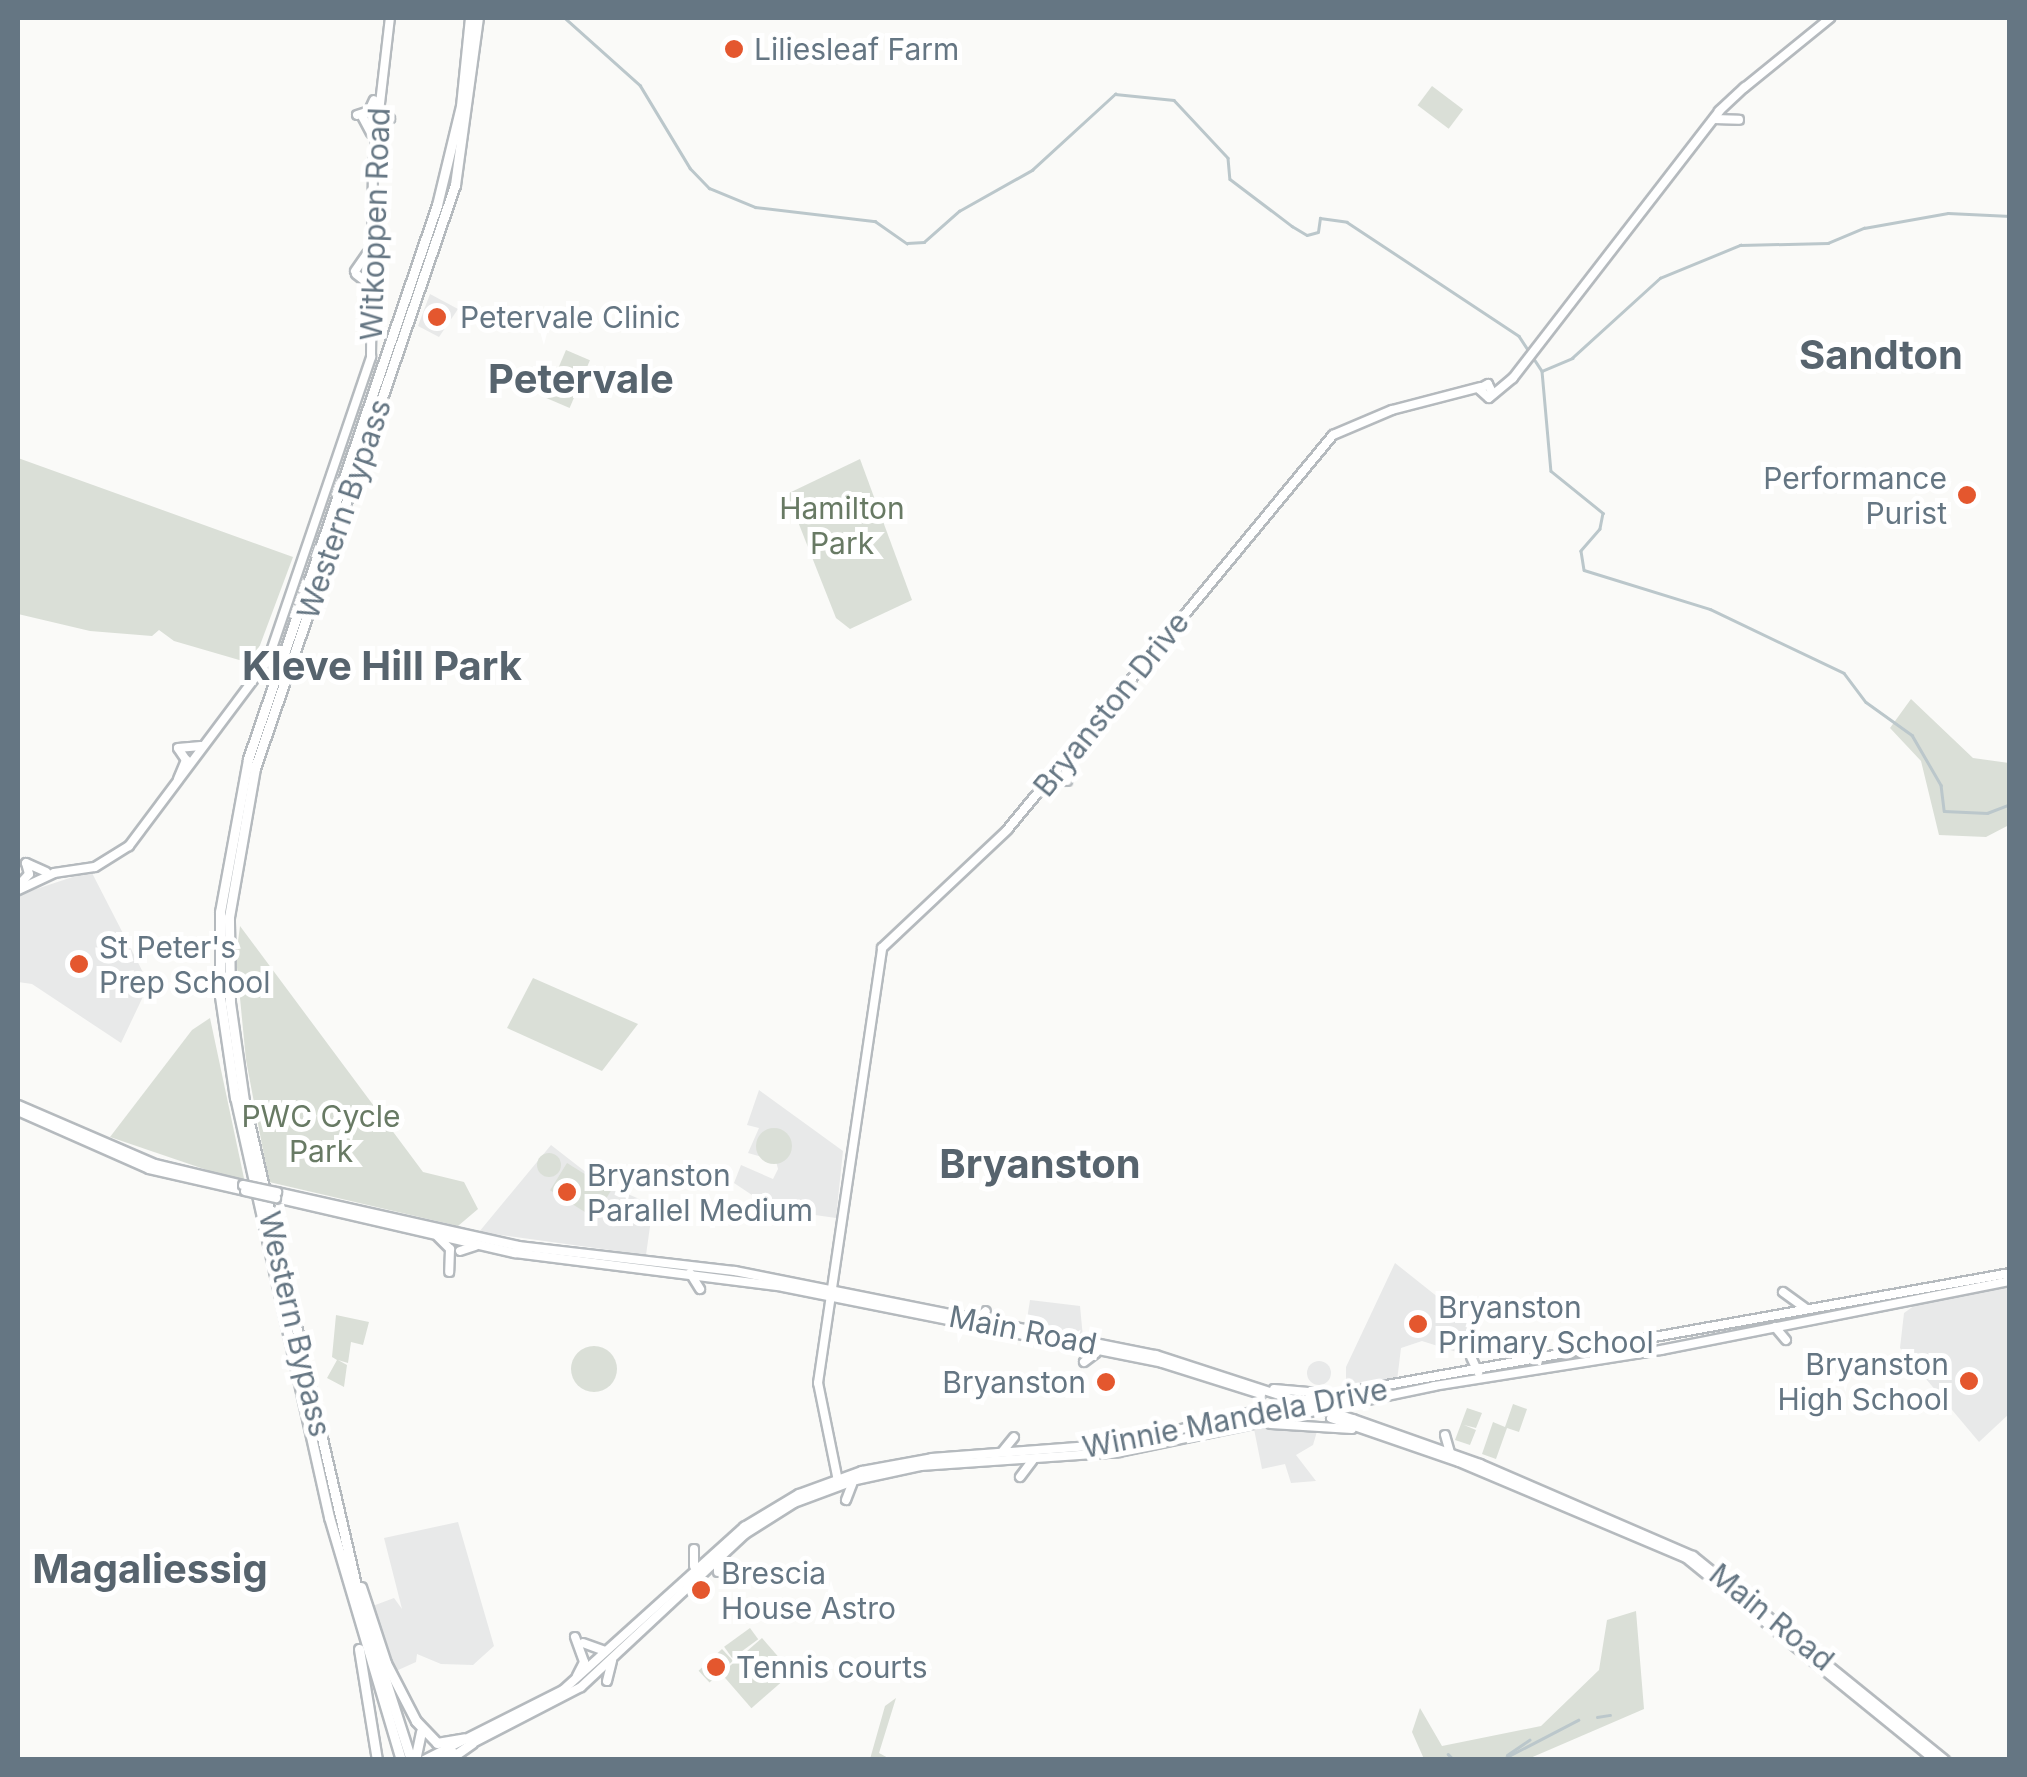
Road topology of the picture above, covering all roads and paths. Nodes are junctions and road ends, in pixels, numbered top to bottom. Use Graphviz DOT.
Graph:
graph roads {
  1 [pos="389,18"];
  2 [pos="474,18"];
  3 [pos="1830,18"];
  4 [pos="376,99"];
  5 [pos="1720,107"];
  6 [pos="1711,120"];
  7 [pos="1739,120"];
  8 [pos="373,135"];
  9 [pos="1691,146"];
  10 [pos="368,254"];
  11 [pos="368,303"];
  12 [pos="1506,384"];
  13 [pos="1483,389"];
  14 [pos="202,746"];
  15 [pos="1067,757"];
  16 [pos="1038,773"];
  17 [pos="1054,774"];
  18 [pos="177,780"];
  19 [pos="1068,781"];
  20 [pos="46,872"];
  21 [pos="18,887"];
  22 [pos="18,1108"];
  23 [pos="277,1195"];
  24 [pos="477,1227"];
  25 [pos="436,1235"];
  26 [pos="480,1242"];
  27 [pos="460,1252"];
  28 [pos="448,1272"];
  29 [pos="687,1272"];
  30 [pos="718,1275"];
  31 [pos="2010,1277"];
  32 [pos="830,1292"];
  33 [pos="1783,1292"];
  34 [pos="1784,1306"];
  35 [pos="1813,1309"];
  36 [pos="988,1320"];
  37 [pos="1761,1320"];
  38 [pos="1775,1327"];
  39 [pos="1786,1340"];
  40 [pos="1075,1346"];
  41 [pos="1106,1352"];
  42 [pos="1471,1357"];
  43 [pos="1478,1372"];
  44 [pos="1255,1386"];
  45 [pos="1410,1391"];
  46 [pos="1338,1394"];
  47 [pos="1305,1406"];
  48 [pos="1222,1422"];
  49 [pos="1238,1426"];
  50 [pos="1376,1434"];
  51 [pos="1445,1434"];
  52 [pos="1169,1440"];
  53 [pos="1118,1444"];
  54 [pos="1450,1453"];
  55 [pos="998,1454"];
  56 [pos="1030,1456"];
  57 [pos="830,1464"];
  58 [pos="859,1475"];
  59 [pos="1020,1477"];
  60 [pos="836,1482"];
  61 [pos="815,1487"];
  62 [pos="846,1500"];
  63 [pos="335,1517"];
  64 [pos="716,1553"];
  65 [pos="693,1570"];
  66 [pos="718,1572"];
  67 [pos="1710,1574"];
  68 [pos="1708,1586"];
  69 [pos="624,1646"];
  70 [pos="612,1648"];
  71 [pos="587,1682"];
  72 [pos="564,1690"];
  73 [pos="416,1720"];
  74 [pos="468,1741"];
  75 [pos="418,1758"];
  76 [pos="380,1760"];
  77 [pos="402,1760"];
  78 [pos="439,1760"];
  79 [pos="448,1760"];
  80 [pos="1935,1760"];
  81 [pos="1945,1760"];
  1 -- 4 [label="main road, Witkoppen Road"];
  2 -- 63 [label="highway, Western Bypass"];
  2 -- 63 [label="highway, Western Bypass"];
  3 -- 5 [label="main road"];
  4 -- 8 [label="main road, Witkoppen Road"];
  4 -- 8 [label="main road"];
  4 -- 8 [label="main road"];
  5 -- 6 [label="main road"];
  5 -- 9 [label="main road"];
  6 -- 7 [label="main road"];
  6 -- 9 [label="main road"];
  8 -- 10 [label="main road, Witkoppen Road"];
  8 -- 21 [label="main road, Witkoppen Road"];
  9 -- 12 [label="main road"];
  10 -- 11 [label="main road, Witkoppen Road"];
  10 -- 11 [label="main road"];
  11 -- 14 [label="main road, Witkoppen Road"];
  12 -- 13 [label="main road, Bryanston Drive"];
  12 -- 13 [label="main road"];
  13 -- 15 [label="main road, Bryanston Drive"];
  14 -- 18 [label="main road, Witkoppen Road"];
  14 -- 18 [label="main road"];
  15 -- 17 [label="main road, Bryanston Drive"];
  15 -- 19 [label="main road"];
  16 -- 17 [label="main road"];
  17 -- 32 [label="main road, Bryanston Drive"];
  18 -- 20 [label="main road, Witkoppen Road"];
  20 -- 21 [label="main road, Witkoppen Road"];
  20 -- 21 [label="main road"];
  22 -- 23 [label="main road, Main Road, bridge"];
  23 -- 25 [label="main road, Main Road"];
  23 -- 26 [label="main road, Main Road"];
  24 -- 26 [label="main road"];
  25 -- 26 [label="main road, Main Road"];
  25 -- 28 [label="main road"];
  26 -- 27 [label="main road"];
  26 -- 29 [label="main road, Main Road"];
  26 -- 32 [label="main road, Main Road"];
  29 -- 30 [label="main road, Main Road"];
  29 -- 30 [label="main road"];
  30 -- 32 [label="main road, Main Road"];
  31 -- 35 [label="main road, Winnie Mandela Drive"];
  31 -- 38 [label="main road, Winnie Mandela Drive"];
  32 -- 36 [label="main road, Main Road"];
  32 -- 36 [label="main road, Main Road"];
  32 -- 57 [label="main road, Bryanston Drive"];
  33 -- 35 [label="main road"];
  34 -- 37 [label="main road"];
  35 -- 37 [label="main road, Winnie Mandela Drive"];
  36 -- 40 [label="main road, Main Road"];
  36 -- 44 [label="main road, Main Road"];
  37 -- 43 [label="main road, Winnie Mandela Drive"];
  38 -- 39 [label="main road"];
  38 -- 45 [label="main road, Winnie Mandela Drive"];
  40 -- 41 [label="main road, Main Road"];
  40 -- 41 [label="main road"];
  41 -- 47 [label="main road, Main Road"];
  42 -- 43 [label="main road"];
  43 -- 46 [label="main road, Winnie Mandela Drive"];
  44 -- 46 [label="main road"];
  44 -- 47 [label="main road, Main Road"];
  45 -- 47 [label="main road, Winnie Mandela Drive"];
  45 -- 47 [label="main road"];
  46 -- 47 [label="main road, Winnie Mandela Drive"];
  47 -- 48 [label="main road"];
  47 -- 48 [label="main road, Winnie Mandela Drive"];
  47 -- 49 [label="main road, Winnie Mandela Drive"];
  47 -- 50 [label="main road, Main Road"];
  47 -- 54 [label="main road, Main Road"];
  48 -- 53 [label="main road, Winnie Mandela Drive"];
  49 -- 50 [label="main road"];
  49 -- 52 [label="main road, Winnie Mandela Drive"];
  50 -- 67 [label="main road, Main Road"];
  51 -- 54 [label="main road"];
  52 -- 53 [label="main road"];
  52 -- 56 [label="main road, Winnie Mandela Drive"];
  53 -- 56 [label="main road, Winnie Mandela Drive"];
  54 -- 81 [label="main road, Main Road"];
  55 -- 56 [label="main road, Winnie Mandela Drive"];
  55 -- 56 [label="main road"];
  55 -- 58 [label="main road, Winnie Mandela Drive"];
  56 -- 58 [label="main road, Winnie Mandela Drive"];
  56 -- 59 [label="main road"];
  57 -- 58 [label="main road"];
  57 -- 60 [label="main road, Bryanston Drive"];
  57 -- 61 [label="main road"];
  58 -- 60 [label="main road, Winnie Mandela Drive"];
  58 -- 62 [label="main road"];
  60 -- 61 [label="main road, Winnie Mandela Drive"];
  60 -- 64 [label="main road, Winnie Mandela Drive"];
  61 -- 64 [label="main road, Winnie Mandela Drive"];
  63 -- 73 [label="highway"];
  63 -- 75 [label="highway, Western Bypass"];
  63 -- 76 [label="highway"];
  63 -- 77 [label="highway, Western Bypass"];
  64 -- 65 [label="main road, Winnie Mandela Drive"];
  64 -- 65 [label="main road"];
  64 -- 66 [label="main road"];
  64 -- 69 [label="main road, Winnie Mandela Drive"];
  65 -- 70 [label="main road, Winnie Mandela Drive"];
  67 -- 68 [label="main road"];
  67 -- 80 [label="main road, Main Road"];
  69 -- 71 [label="main road, Winnie Mandela Drive"];
  69 -- 71 [label="main road"];
  70 -- 72 [label="main road, Winnie Mandela Drive"];
  70 -- 72 [label="main road"];
  71 -- 74 [label="main road, Winnie Mandela Drive"];
  72 -- 74 [label="main road, Winnie Mandela Drive"];
  73 -- 74 [label="highway"];
  73 -- 75 [label="highway"];
  74 -- 75 [label="main road, Winnie Mandela Drive"];
  74 -- 78 [label="main road, Winnie Mandela Drive"];
  74 -- 79 [label="highway"];
}
